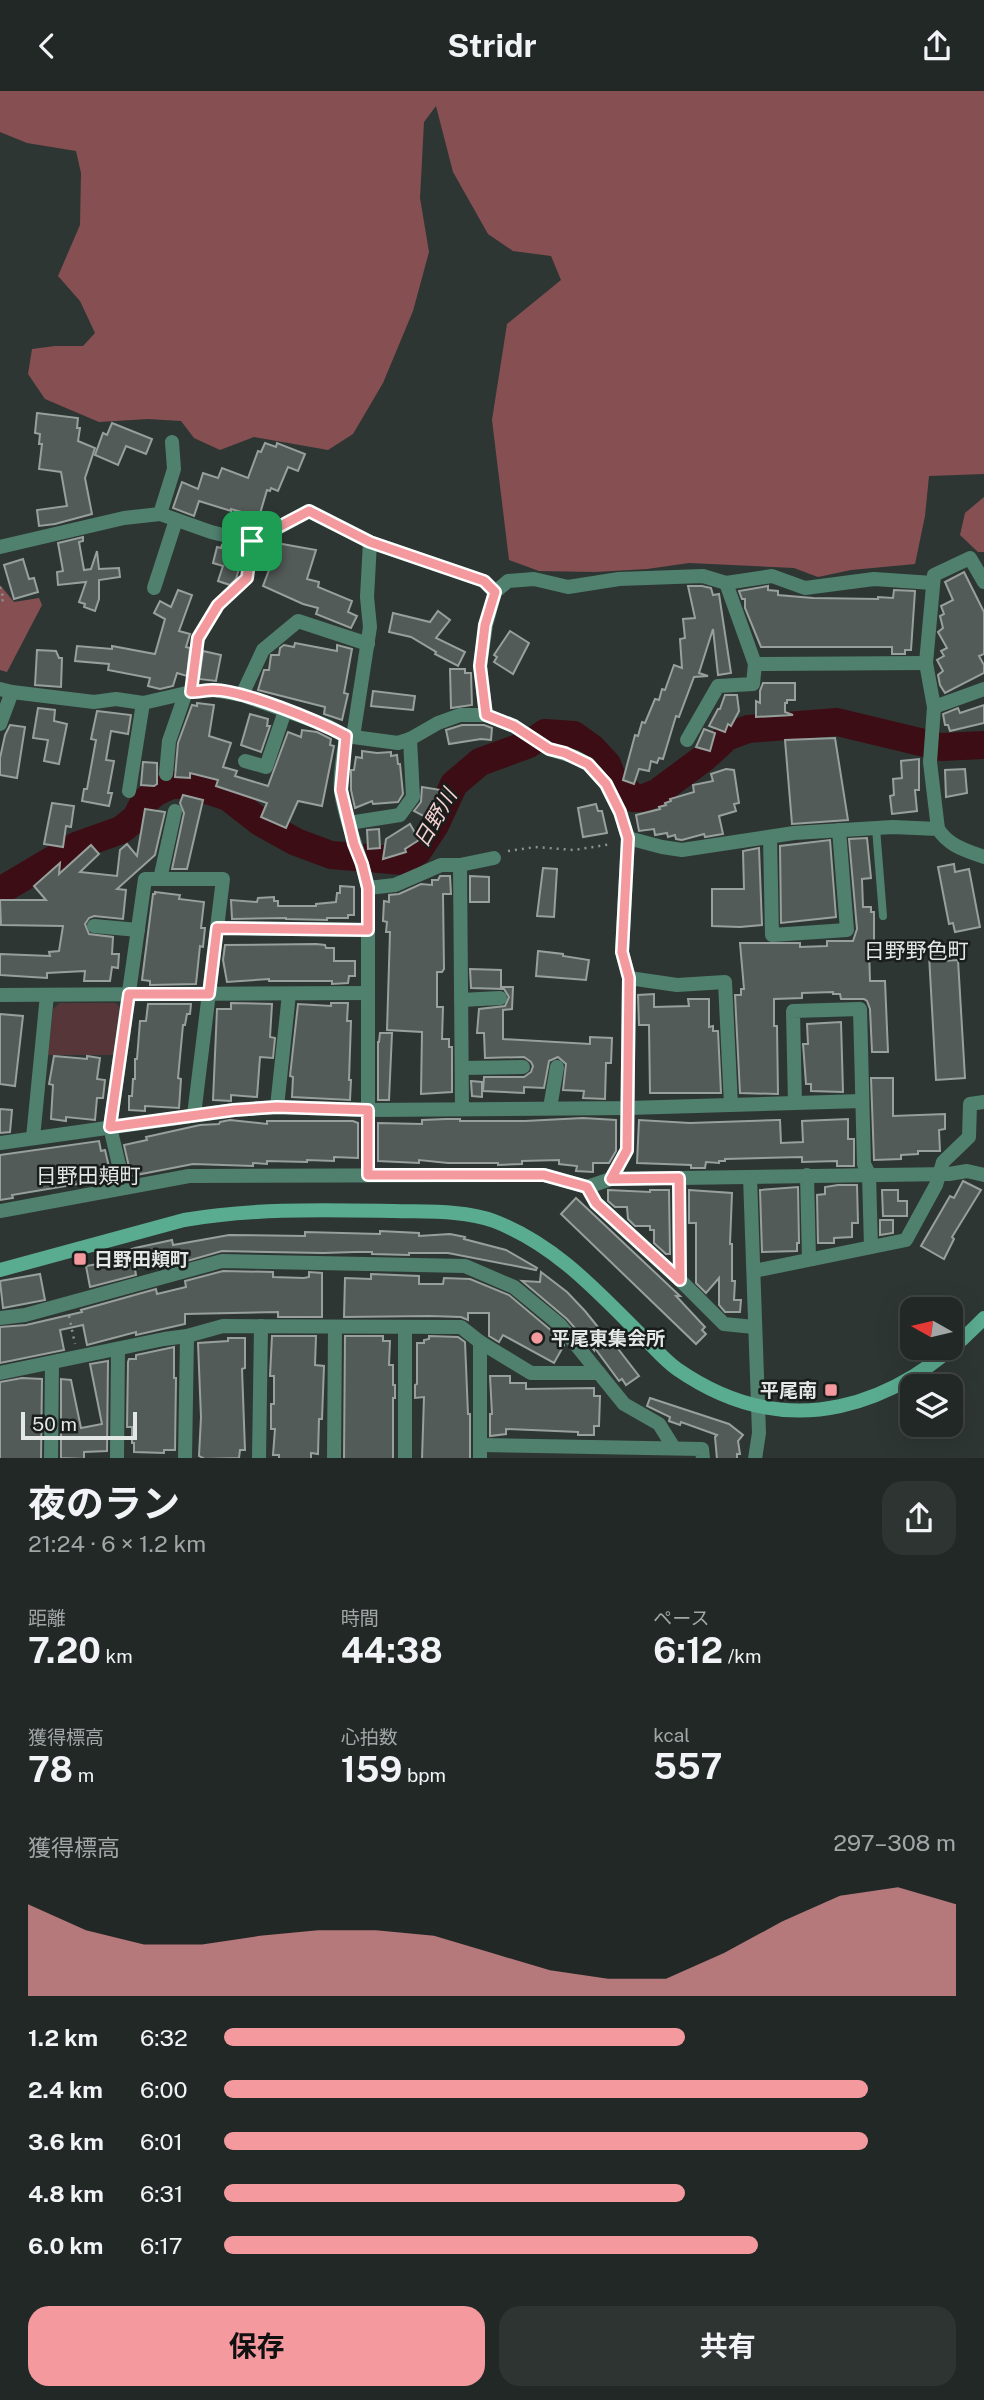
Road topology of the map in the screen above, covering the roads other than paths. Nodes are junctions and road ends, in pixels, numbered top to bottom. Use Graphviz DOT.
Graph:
graph roads {
  1 [pos="172,442"];
  2 [pos="160,514"];
  3 [pos="176,520"];
  4 [pos="252,541"];
  5 [pos="370,542"];
  6 [pos="0,547"];
  7 [pos="984,582"];
  8 [pos="726,583"];
  9 [pos="933,583"];
  10 [pos="154,588"];
  11 [pos="495,592"];
  12 [pos="368,644"];
  13 [pos="926,663"];
  14 [pos="755,664"];
  15 [pos="984,688"];
  16 [pos="6,691"];
  17 [pos="188,694"];
  18 [pos="242,695"];
  19 [pos="143,703"];
  20 [pos="285,711"];
  21 [pos="934,713"];
  22 [pos="486,715"];
  23 [pos="0,724"];
  24 [pos="349,736"];
  25 [pos="410,739"];
  26 [pos="687,740"];
  27 [pos="245,761"];
  28 [pos="166,774"];
  29 [pos="129,791"];
  30 [pos="175,811"];
  31 [pos="349,823"];
  32 [pos="876,828"];
  33 [pos="938,829"];
  34 [pos="839,830"];
  35 [pos="770,837"];
  36 [pos="628,838"];
  37 [pos="984,857"];
  38 [pos="494,858"];
  39 [pos="460,865"];
  40 [pos="160,879"];
  41 [pos="368,888"];
  42 [pos="883,916"];
  43 [pos="94,926"];
  44 [pos="217,928"];
  45 [pos="138,930"];
  46 [pos="368,930"];
  47 [pos="629,978"];
  48 [pos="368,993"];
  49 [pos="129,994"];
  50 [pos="209,994"];
  51 [pos="289,994"];
  52 [pos="0,995"];
  53 [pos="47,995"];
  54 [pos="500,998"];
  55 [pos="461,1000"];
  56 [pos="523,1067"];
  57 [pos="556,1067"];
  58 [pos="462,1068"];
  59 [pos="862,1101"];
  60 [pos="984,1102"];
  61 [pos="795,1103"];
  62 [pos="731,1105"];
  63 [pos="277,1107"];
  64 [pos="550,1108"];
  65 [pos="628,1108"];
  66 [pos="462,1109"];
  67 [pos="368,1110"];
  68 [pos="194,1115"];
  69 [pos="110,1127"];
  70 [pos="33,1138"];
  71 [pos="0,1143"];
  72 [pos="939,1173"];
  73 [pos="869,1174"];
  74 [pos="368,1175"];
  75 [pos="807,1175"];
  76 [pos="984,1175"];
  77 [pos="750,1177"];
  78 [pos="679,1178"];
  79 [pos="611,1179"];
  80 [pos="124,1187"];
  81 [pos="587,1187"];
  82 [pos="0,1211"];
  83 [pos="871,1247"];
  84 [pos="810,1259"];
  85 [pos="0,1270"];
  86 [pos="754,1271"];
  87 [pos="680,1280"];
  88 [pos="0,1318"];
  89 [pos="984,1318"];
  90 [pos="261,1326"];
  91 [pos="335,1327"];
  92 [pos="405,1327"];
  93 [pos="754,1327"];
  94 [pos="187,1336"];
  95 [pos="480,1342"];
  96 [pos="118,1349"];
  97 [pos="52,1363"];
  98 [pos="0,1373"];
  99 [pos="599,1373"];
  100 [pos="757,1406"];
  101 [pos="674,1448"];
  102 [pos="480,1452"];
  103 [pos="51,1458"];
  104 [pos="117,1458"];
  105 [pos="185,1458"];
  106 [pos="259,1458"];
  107 [pos="334,1458"];
  108 [pos="405,1458"];
  109 [pos="703,1458"];
  110 [pos="755,1458"];
  1 -- 2 [label="street"];
  2 -- 3 [label="street"];
  2 -- 6 [label="street"];
  3 -- 4 [label="street"];
  3 -- 10 [label="street"];
  4 -- 5 [label="street"];
  4 -- 17 [label="lane"];
  5 -- 11 [label="street"];
  5 -- 12 [label="street"];
  7 -- 9 [label="street"];
  8 -- 9 [label="street"];
  8 -- 11 [label="street"];
  8 -- 14 [label="street"];
  9 -- 13 [label="street"];
  11 -- 22 [label="street"];
  12 -- 18 [label="street"];
  12 -- 24 [label="street"];
  13 -- 14 [label="street"];
  13 -- 21 [label="street"];
  14 -- 26 [label="street"];
  15 -- 21 [label="street"];
  16 -- 19 [label="street"];
  16 -- 23 [label="street"];
  17 -- 18 [label="street"];
  17 -- 19 [label="street"];
  17 -- 28 [label="street"];
  18 -- 20 [label="street"];
  19 -- 29 [label="street"];
  20 -- 24 [label="street"];
  20 -- 27 [label="street"];
  21 -- 33 [label="street"];
  22 -- 25 [label="street"];
  22 -- 36 [label="street"];
  24 -- 25 [label="street"];
  24 -- 31 [label="street"];
  25 -- 31 [label="street"];
  30 -- 40 [label="street"];
  31 -- 41 [label="street"];
  32 -- 33 [label="street"];
  32 -- 34 [label="street"];
  32 -- 42 [label="lane"];
  33 -- 37 [label="street"];
  34 -- 35 [label="street"];
  34 -- 35 [label="street"];
  35 -- 36 [label="street"];
  36 -- 47 [label="street"];
  38 -- 39 [label="street"];
  39 -- 41 [label="street"];
  39 -- 55 [label="street"];
  40 -- 44 [label="street"];
  40 -- 45 [label="street"];
  41 -- 46 [label="street"];
  43 -- 45 [label="street"];
  44 -- 46 [label="street"];
  44 -- 50 [label="street"];
  45 -- 49 [label="street"];
  46 -- 48 [label="street"];
  47 -- 62 [label="street"];
  47 -- 65 [label="street"];
  48 -- 51 [label="street"];
  48 -- 67 [label="street"];
  49 -- 50 [label="street"];
  49 -- 53 [label="street"];
  49 -- 69 [label="street"];
  50 -- 51 [label="street"];
  50 -- 68 [label="street"];
  51 -- 63 [label="street"];
  52 -- 53 [label="street"];
  53 -- 70 [label="street"];
  54 -- 55 [label="street"];
  55 -- 58 [label="street"];
  56 -- 58 [label="street"];
  57 -- 64 [label="street"];
  58 -- 66 [label="street"];
  59 -- 61 [label="street"];
  59 -- 61 [label="street"];
  59 -- 73 [label="street"];
  60 -- 72 [label="street"];
  61 -- 62 [label="street"];
  62 -- 65 [label="street"];
  63 -- 67 [label="street"];
  63 -- 68 [label="street"];
  64 -- 65 [label="street"];
  64 -- 66 [label="street"];
  65 -- 79 [label="street"];
  66 -- 67 [label="street"];
  67 -- 74 [label="street"];
  68 -- 69 [label="street"];
  69 -- 70 [label="street"];
  69 -- 80 [label="street"];
  70 -- 71 [label="street"];
  72 -- 73 [label="street"];
  72 -- 76 [label="street"];
  72 -- 83 [label="street"];
  73 -- 75 [label="street"];
  73 -- 83 [label="street"];
  74 -- 80 [label="street"];
  74 -- 81 [label="street"];
  75 -- 77 [label="street"];
  75 -- 84 [label="street"];
  77 -- 78 [label="street"];
  77 -- 86 [label="street"];
  78 -- 79 [label="street"];
  78 -- 87 [label="street"];
  79 -- 81 [label="street"];
  80 -- 82 [label="street"];
  81 -- 87 [label="street"];
  83 -- 84 [label="street"];
  84 -- 86 [label="street"];
  85 -- 100 [label="street"];
  86 -- 93 [label="street"];
  87 -- 93 [label="street"];
  88 -- 99 [label="street"];
  89 -- 100 [label="street"];
  90 -- 91 [label="street"];
  90 -- 94 [label="street"];
  90 -- 106 [label="street"];
  91 -- 92 [label="street"];
  91 -- 107 [label="street"];
  92 -- 95 [label="street"];
  92 -- 108 [label="street"];
  93 -- 100 [label="street"];
  94 -- 96 [label="street"];
  94 -- 105 [label="street"];
  95 -- 99 [label="street"];
  95 -- 102 [label="street"];
  96 -- 97 [label="street"];
  96 -- 104 [label="street"];
  97 -- 98 [label="street"];
  97 -- 103 [label="street"];
  99 -- 101 [label="street"];
  100 -- 110 [label="street"];
  101 -- 102 [label="street"];
  101 -- 109 [label="street"];
}
